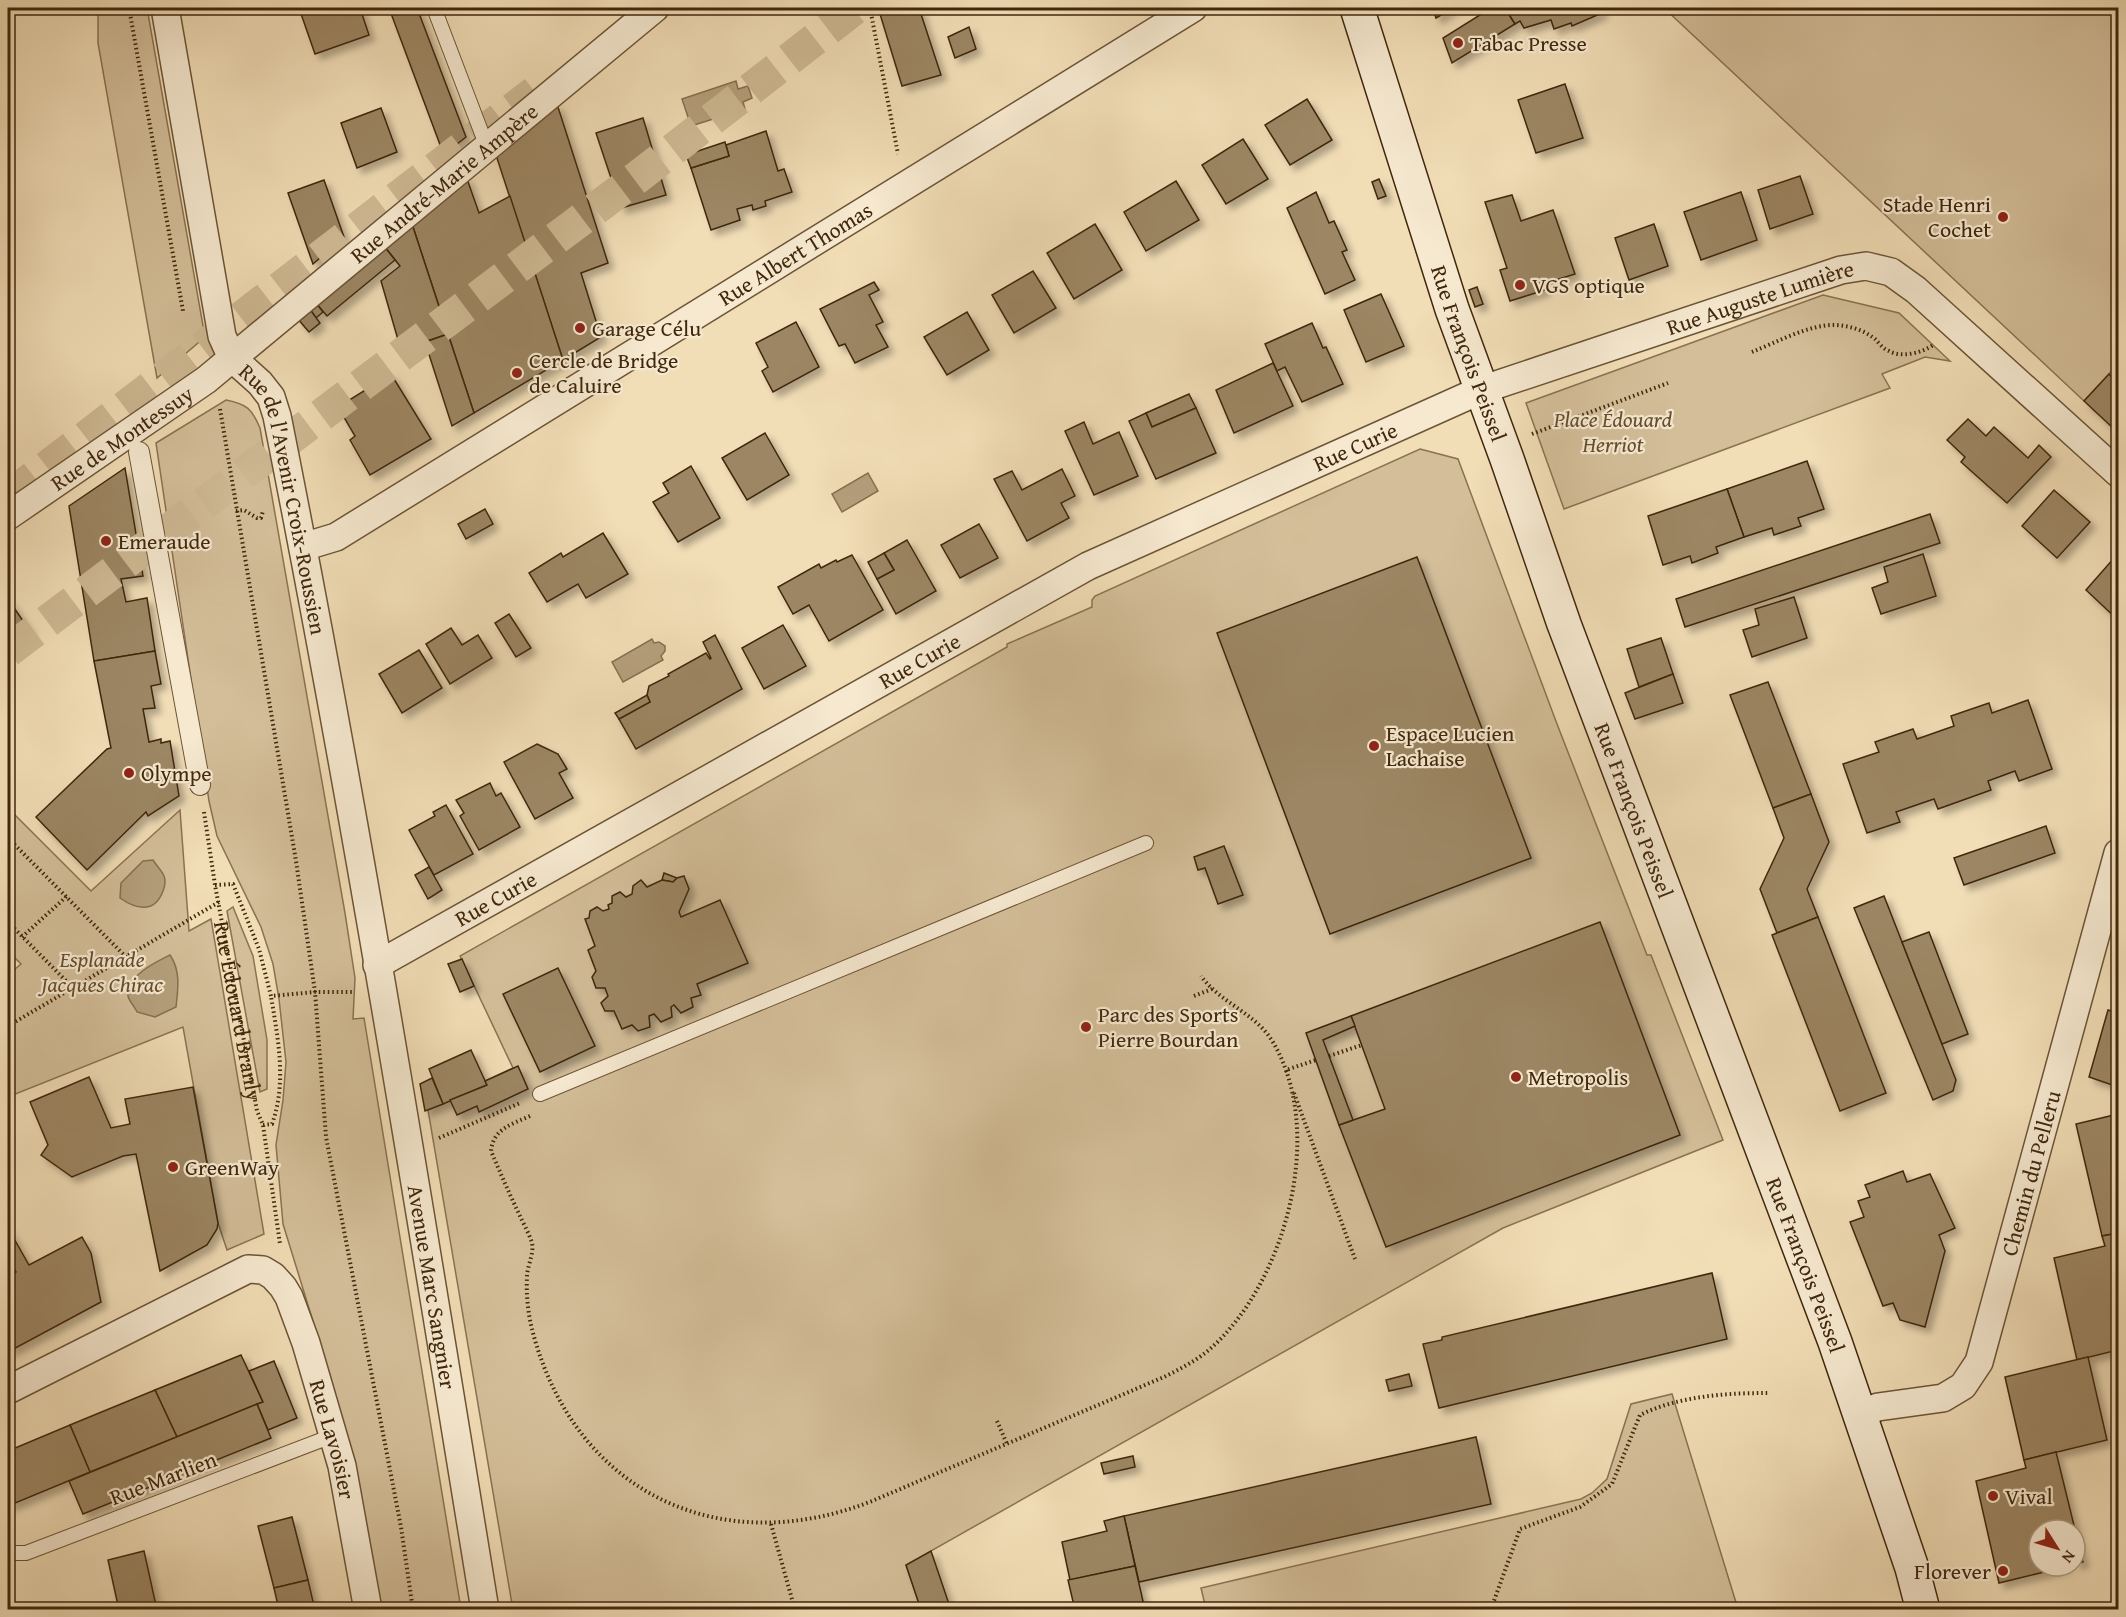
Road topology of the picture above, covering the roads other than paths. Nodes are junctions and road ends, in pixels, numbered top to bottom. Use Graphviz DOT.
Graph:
graph roads {
  1 [pos="165,8"];
  2 [pos="434,8"];
  3 [pos="655,8"];
  4 [pos="1193,8"];
  5 [pos="1357,8"];
  6 [pos="487,147"];
  7 [pos="232,358"];
  8 [pos="1481,390"];
  9 [pos="140,452"];
  10 [pos="2118,473"];
  11 [pos="8,516"];
  12 [pos="303,547"];
  13 [pos="200,785"];
  14 [pos="1146,843"];
  15 [pos="2118,853"];
  16 [pos="377,965"];
  17 [pos="540,1094"];
  18 [pos="8,1390"];
  19 [pos="1860,1414"];
  20 [pos="332,1436"];
  21 [pos="8,1553"];
  22 [pos="368,1610"];
  23 [pos="485,1610"];
  24 [pos="1923,1610"];
  1 -- 7 [label="street, Rue de l'Avenir Croix-Roussien"];
  2 -- 6 [label="lane"];
  3 -- 6 [label="street, Rue André-Marie Ampère"];
  4 -- 12 [label="street, Rue Albert Thomas"];
  5 -- 8 [label="main road, Rue François Peissel"];
  6 -- 7 [label="street, Rue André-Marie Ampère"];
  7 -- 11 [label="street, Rue de Montessuy"];
  7 -- 12 [label="street, Rue de l'Avenir Croix-Roussien"];
  8 -- 10 [label="street, Rue Auguste Lumière"];
  8 -- 16 [label="street, Rue Curie"];
  8 -- 19 [label="main road, Rue François Peissel"];
  9 -- 13 [label="street"];
  12 -- 16 [label="street, Rue de l'Avenir Croix-Roussien"];
  14 -- 17 [label="lane"];
  15 -- 19 [label="street, Chemin du Pelleru"];
  16 -- 23 [label="street, Avenue Marc Sangnier"];
  18 -- 20 [label="street, Rue Lavoisier"];
  19 -- 24 [label="main road, Rue François Peissel"];
  20 -- 21 [label="lane, Rue Marlien"];
  20 -- 22 [label="street, Rue Lavoisier"];
}
